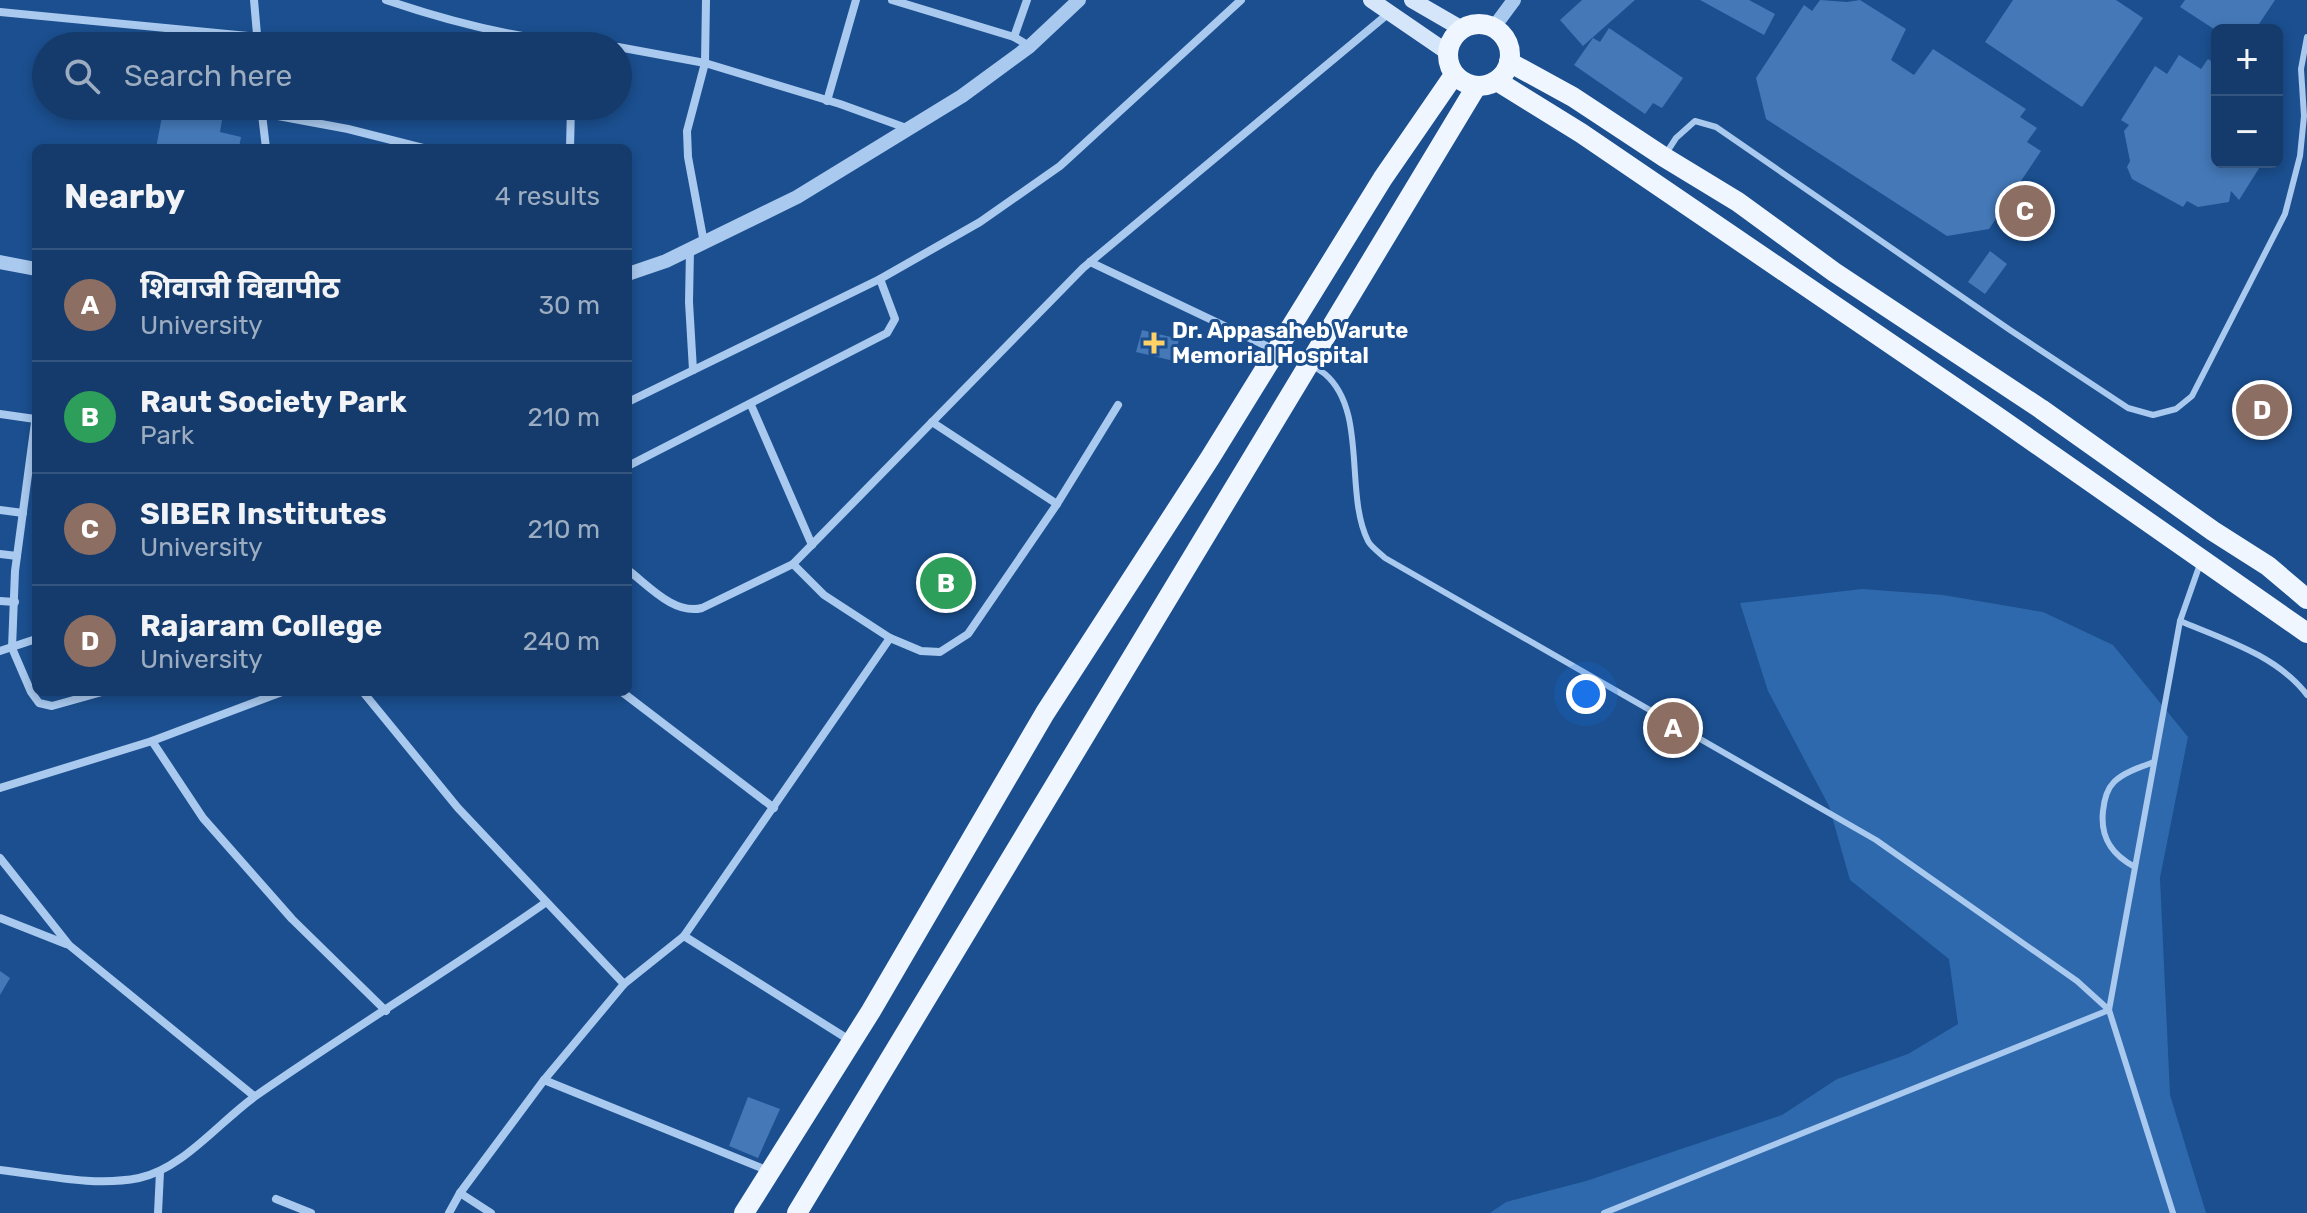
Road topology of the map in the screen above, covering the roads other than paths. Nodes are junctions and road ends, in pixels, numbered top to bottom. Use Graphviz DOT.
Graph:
graph roads {
  1 [pos="254,0"];
  2 [pos="386,0"];
  3 [pos="706,0"];
  4 [pos="856,0"];
  5 [pos="892,0"];
  6 [pos="1027,0"];
  7 [pos="1079,0"];
  8 [pos="1241,0"];
  9 [pos="1371,0"];
  10 [pos="1412,0"];
  11 [pos="1514,0"];
  12 [pos="0,12"];
  13 [pos="1389,13"];
  14 [pos="1494,27"];
  15 [pos="1462,29"];
  16 [pos="178,32"];
  17 [pos="257,32"];
  18 [pos="497,32"];
  19 [pos="1014,37"];
  20 [pos="2307,37"];
  21 [pos="1030,46"];
  22 [pos="632,50"];
  23 [pos="1447,52"];
  24 [pos="1509,62"];
  25 [pos="705,63"];
  26 [pos="1454,75"];
  27 [pos="1497,81"];
  28 [pos="1476,87"];
  29 [pos="827,101"];
  30 [pos="262,120"];
  31 [pos="309,120"];
  32 [pos="571,120"];
  33 [pos="909,129"];
  34 [pos="265,144"];
  35 [pos="407,144"];
  36 [pos="570,144"];
  37 [pos="1664,157"];
  38 [pos="704,243"];
  39 [pos="690,250"];
  40 [pos="0,262"];
  41 [pos="1090,262"];
  42 [pos="32,268"];
  43 [pos="632,272"];
  44 [pos="880,279"];
  45 [pos="1277,351"];
  46 [pos="1310,364"];
  47 [pos="693,370"];
  48 [pos="632,400"];
  49 [pos="751,405"];
  50 [pos="1118,405"];
  51 [pos="0,414"];
  52 [pos="32,417"];
  53 [pos="932,422"];
  54 [pos="32,447"];
  55 [pos="632,464"];
  56 [pos="1057,504"];
  57 [pos="0,510"];
  58 [pos="23,513"];
  59 [pos="812,545"];
  60 [pos="0,554"];
  61 [pos="17,556"];
  62 [pos="2201,561"];
  63 [pos="793,564"];
  64 [pos="632,573"];
  65 [pos="2307,599"];
  66 [pos="0,601"];
  67 [pos="15,602"];
  68 [pos="2180,621"];
  69 [pos="2307,633"];
  70 [pos="890,638"];
  71 [pos="32,640"];
  72 [pos="12,648"];
  73 [pos="0,651"];
  74 [pos="32,693"];
  75 [pos="2307,695"];
  76 [pos="34,696"];
  77 [pos="88,696"];
  78 [pos="271,696"];
  79 [pos="366,696"];
  80 [pos="627,696"];
  81 [pos="152,741"];
  82 [pos="2154,762"];
  83 [pos="0,788"];
  84 [pos="774,808"];
  85 [pos="0,858"];
  86 [pos="2135,867"];
  87 [pos="545,903"];
  88 [pos="0,918"];
  89 [pos="684,936"];
  90 [pos="69,945"];
  91 [pos="624,984"];
  92 [pos="2109,1010"];
  93 [pos="386,1011"];
  94 [pos="851,1041"];
  95 [pos="544,1080"];
  96 [pos="254,1096"];
  97 [pos="0,1170"];
  98 [pos="770,1171"];
  99 [pos="160,1172"];
  100 [pos="460,1193"];
  101 [pos="276,1199"];
  102 [pos="158,1213"];
  103 [pos="311,1213"];
  104 [pos="449,1213"];
  105 [pos="491,1213"];
  106 [pos="744,1213"];
  107 [pos="797,1213"];
  108 [pos="1604,1213"];
  109 [pos="2173,1213"];
  1 -- 17 [label="street"];
  2 -- 18 [label="street"];
  3 -- 25 [label="street"];
  4 -- 29 [label="street"];
  5 -- 19 [label="street"];
  6 -- 19 [label="street"];
  7 -- 21 [label="street"];
  8 -- 44 [label="street"];
  9 -- 13 [label="main road"];
  10 -- 15 [label="main road"];
  11 -- 14 [label="street"];
  12 -- 16 [label="street"];
  13 -- 23 [label="main road"];
  13 -- 41 [label="street"];
  14 -- 15 [label="main road"];
  14 -- 24 [label="main road"];
  15 -- 23 [label="main road"];
  19 -- 21 [label="street"];
  20 -- 37 [label="lane"];
  21 -- 33 [label="street"];
  22 -- 25 [label="street"];
  23 -- 26 [label="main road"];
  24 -- 27 [label="main road"];
  24 -- 37 [label="main road"];
  25 -- 29 [label="street"];
  25 -- 38 [label="street"];
  26 -- 28 [label="main road"];
  26 -- 45 [label="main road"];
  27 -- 28 [label="main road"];
  27 -- 62 [label="main road"];
  28 -- 46 [label="main road"];
  29 -- 33 [label="street"];
  30 -- 34 [label="street"];
  31 -- 35 [label="street"];
  32 -- 36 [label="street"];
  33 -- 38 [label="street"];
  37 -- 65 [label="main road"];
  38 -- 39 [label="street"];
  39 -- 43 [label="street"];
  39 -- 47 [label="street"];
  40 -- 42 [label="street"];
  41 -- 45 [label="street"];
  41 -- 53 [label="street"];
  44 -- 47 [label="street"];
  44 -- 49 [label="street"];
  45 -- 46 [label="lane"];
  45 -- 94 [label="main road"];
  46 -- 92 [label="lane"];
  46 -- 107 [label="main road"];
  47 -- 48 [label="street"];
  49 -- 55 [label="street"];
  49 -- 59 [label="street"];
  50 -- 56 [label="street"];
  51 -- 52 [label="street"];
  53 -- 56 [label="street"];
  53 -- 59 [label="street"];
  54 -- 58 [label="street"];
  56 -- 70 [label="street"];
  57 -- 58 [label="street"];
  58 -- 61 [label="street"];
  59 -- 63 [label="street"];
  60 -- 61 [label="street"];
  61 -- 67 [label="street"];
  62 -- 68 [label="lane"];
  62 -- 69 [label="main road"];
  63 -- 64 [label="street"];
  63 -- 70 [label="street"];
  66 -- 67 [label="street"];
  67 -- 72 [label="street"];
  68 -- 75 [label="lane"];
  68 -- 82 [label="lane"];
  70 -- 84 [label="street"];
  71 -- 72 [label="street"];
  72 -- 73 [label="street"];
  72 -- 74 [label="street"];
  76 -- 77 [label="street"];
  78 -- 81 [label="street"];
  79 -- 87 [label="street"];
  80 -- 84 [label="street"];
  81 -- 83 [label="street"];
  81 -- 93 [label="street"];
  82 -- 86 [label="lane"];
  82 -- 86 [label="lane"];
  84 -- 89 [label="street"];
  85 -- 90 [label="street"];
  86 -- 92 [label="lane"];
  87 -- 91 [label="street"];
  87 -- 93 [label="street"];
  88 -- 90 [label="street"];
  89 -- 91 [label="street"];
  89 -- 94 [label="street"];
  90 -- 96 [label="street"];
  91 -- 95 [label="street"];
  92 -- 108 [label="lane"];
  92 -- 109 [label="lane"];
  93 -- 96 [label="street"];
  94 -- 98 [label="main road"];
  95 -- 98 [label="street"];
  95 -- 100 [label="street"];
  96 -- 99 [label="street"];
  97 -- 99 [label="street"];
  98 -- 106 [label="main road"];
  99 -- 102 [label="street"];
  100 -- 104 [label="street"];
  100 -- 105 [label="street"];
  101 -- 103 [label="street"];
}
